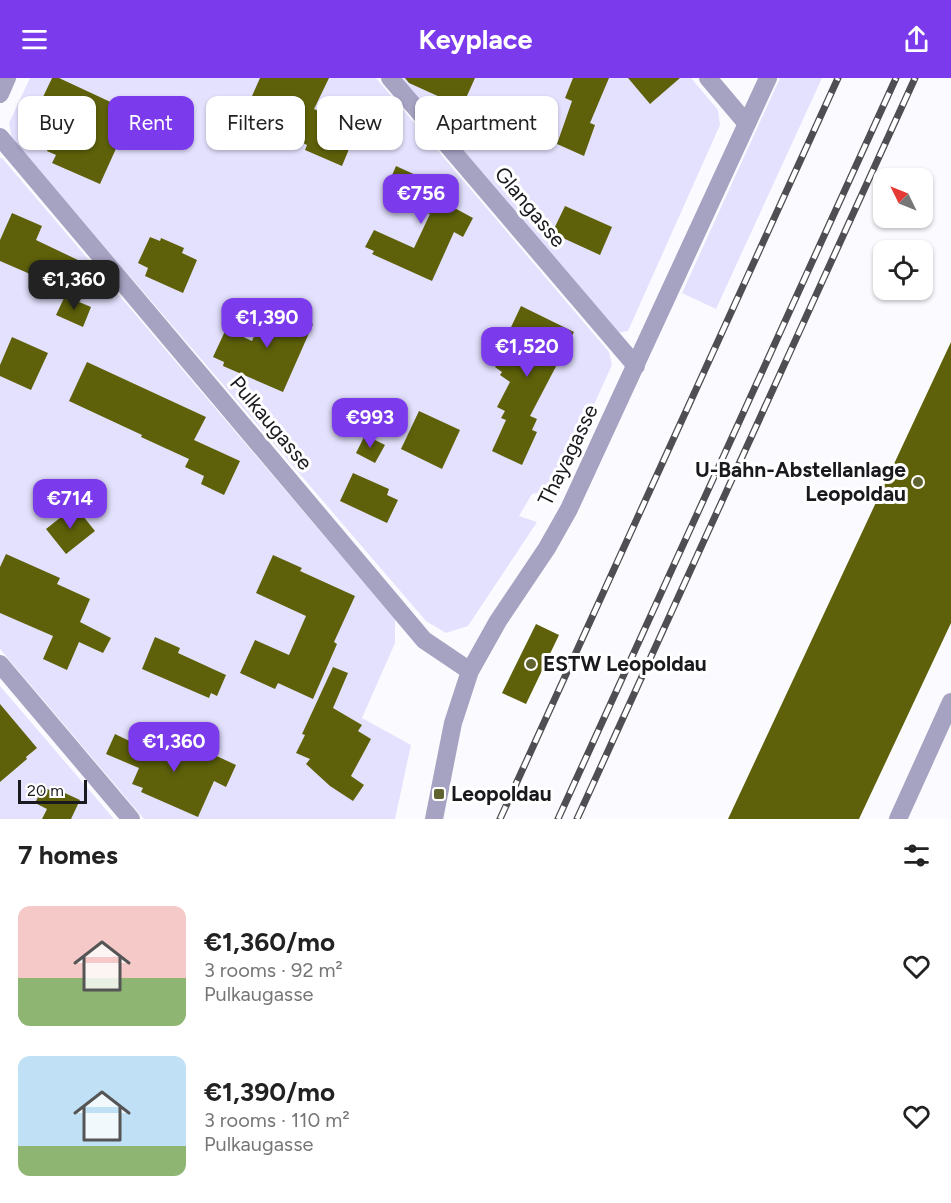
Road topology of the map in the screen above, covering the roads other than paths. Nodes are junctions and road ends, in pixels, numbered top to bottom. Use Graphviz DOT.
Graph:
graph roads {
  1 [pos="7,78"];
  2 [pos="390,78"];
  3 [pos="708,78"];
  4 [pos="768,78"];
  5 [pos="0,94"];
  6 [pos="747,124"];
  7 [pos="0,137"];
  8 [pos="636,366"];
  9 [pos="0,664"];
  10 [pos="470,671"];
  11 [pos="951,702"];
  12 [pos="131,819"];
  13 [pos="434,819"];
  14 [pos="898,819"];
  1 -- 5 [label="street"];
  2 -- 8 [label="street, Glangasse"];
  3 -- 6 [label="street"];
  4 -- 6 [label="street, Thayagasse"];
  6 -- 8 [label="street, Thayagasse"];
  7 -- 10 [label="street, Pulkaugasse"];
  8 -- 10 [label="street, Thayagasse"];
  9 -- 12 [label="street"];
  10 -- 13 [label="street, Thayagasse"];
  11 -- 14 [label="street"];
}
